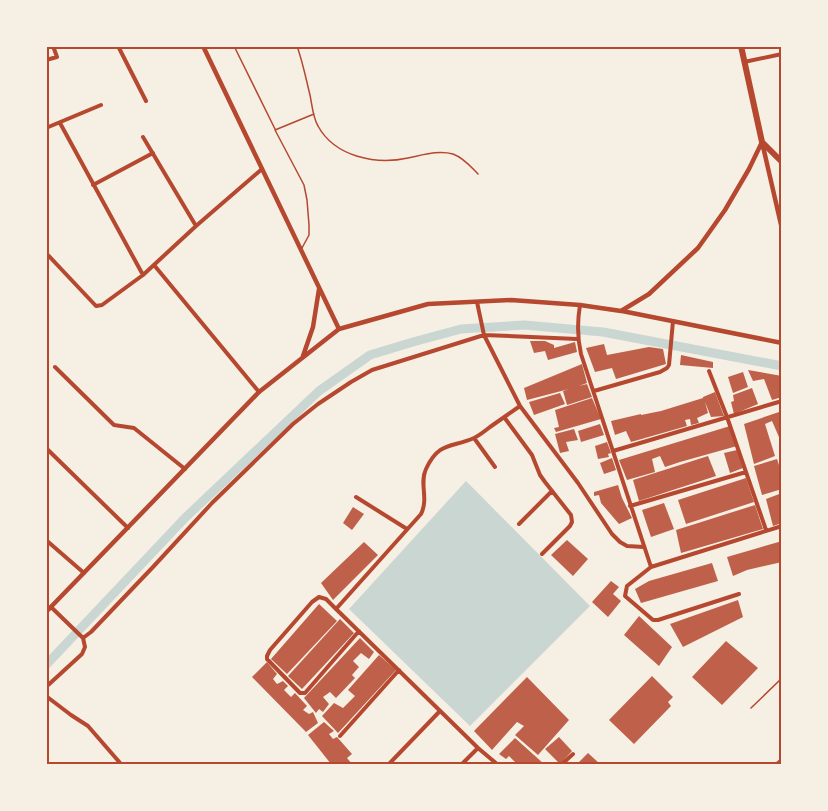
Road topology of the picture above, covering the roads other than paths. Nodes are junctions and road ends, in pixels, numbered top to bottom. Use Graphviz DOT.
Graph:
graph roads {
  1 [pos="53,46"];
  2 [pos="118,46"];
  3 [pos="203,46"];
  4 [pos="234,46"];
  5 [pos="297,46"];
  6 [pos="741,46"];
  7 [pos="782,54"];
  8 [pos="46,60"];
  9 [pos="744,62"];
  10 [pos="146,101"];
  11 [pos="101,105"];
  12 [pos="314,114"];
  13 [pos="60,123"];
  14 [pos="46,128"];
  15 [pos="276,130"];
  16 [pos="143,137"];
  17 [pos="762,142"];
  18 [pos="153,153"];
  19 [pos="782,162"];
  20 [pos="263,168"];
  21 [pos="478,174"];
  22 [pos="93,185"];
  23 [pos="196,226"];
  24 [pos="782,229"];
  25 [pos="302,249"];
  26 [pos="46,253"];
  27 [pos="154,265"];
  28 [pos="143,275"];
  29 [pos="319,287"];
  30 [pos="477,302"];
  31 [pos="580,305"];
  32 [pos="621,311"];
  33 [pos="673,321"];
  34 [pos="339,329"];
  35 [pos="484,335"];
  36 [pos="577,337"];
  37 [pos="782,343"];
  38 [pos="302,359"];
  39 [pos="55,367"];
  40 [pos="709,371"];
  41 [pos="594,391"];
  42 [pos="259,392"];
  43 [pos="782,401"];
  44 [pos="520,406"];
  45 [pos="504,417"];
  46 [pos="727,417"];
  47 [pos="474,438"];
  48 [pos="46,448"];
  49 [pos="613,451"];
  50 [pos="495,467"];
  51 [pos="185,469"];
  52 [pos="746,472"];
  53 [pos="552,491"];
  54 [pos="356,497"];
  55 [pos="630,506"];
  56 [pos="519,524"];
  57 [pos="782,526"];
  58 [pos="128,528"];
  59 [pos="407,530"];
  60 [pos="766,530"];
  61 [pos="46,540"];
  62 [pos="644,547"];
  63 [pos="542,554"];
  64 [pos="651,567"];
  65 [pos="85,574"];
  66 [pos="738,594"];
  67 [pos="51,607"];
  68 [pos="336,609"];
  69 [pos="46,612"];
  70 [pos="359,631"];
  71 [pos="83,638"];
  72 [pos="399,670"];
  73 [pos="782,678"];
  74 [pos="46,687"];
  75 [pos="46,696"];
  76 [pos="751,708"];
  77 [pos="440,711"];
  78 [pos="339,736"];
  79 [pos="478,748"];
  80 [pos="573,754"];
  81 [pos="782,758"];
  82 [pos="122,765"];
  83 [pos="389,765"];
  84 [pos="462,765"];
  85 [pos="497,765"];
  86 [pos="562,765"];
  87 [pos="775,765"];
  1 -- 8 [label="street"];
  2 -- 10 [label="street"];
  3 -- 20 [label="street"];
  4 -- 15 [label="lane"];
  5 -- 12 [label="lane"];
  6 -- 9 [label="main road"];
  7 -- 9 [label="street"];
  9 -- 17 [label="main road"];
  11 -- 13 [label="street"];
  12 -- 15 [label="lane"];
  12 -- 21 [label="lane"];
  13 -- 14 [label="street"];
  13 -- 22 [label="street"];
  15 -- 25 [label="lane"];
  16 -- 18 [label="street"];
  17 -- 19 [label="main road"];
  17 -- 24 [label="street"];
  17 -- 32 [label="street"];
  18 -- 22 [label="street"];
  18 -- 23 [label="street"];
  20 -- 23 [label="street"];
  20 -- 25 [label="street"];
  22 -- 28 [label="street"];
  23 -- 27 [label="street"];
  25 -- 29 [label="street"];
  26 -- 28 [label="street"];
  27 -- 28 [label="street"];
  27 -- 42 [label="street"];
  29 -- 34 [label="street"];
  29 -- 38 [label="street"];
  30 -- 31 [label="street"];
  30 -- 34 [label="street"];
  30 -- 35 [label="street"];
  31 -- 32 [label="street"];
  31 -- 36 [label="street"];
  32 -- 33 [label="street"];
  33 -- 37 [label="street"];
  33 -- 41 [label="street"];
  34 -- 38 [label="street"];
  35 -- 36 [label="street"];
  35 -- 44 [label="street"];
  35 -- 71 [label="street"];
  36 -- 41 [label="street"];
  38 -- 42 [label="street"];
  39 -- 51 [label="street"];
  40 -- 46 [label="street"];
  41 -- 49 [label="street"];
  42 -- 51 [label="street"];
  43 -- 46 [label="street"];
  44 -- 45 [label="street"];
  44 -- 62 [label="street"];
  45 -- 47 [label="street"];
  45 -- 53 [label="street"];
  46 -- 49 [label="street"];
  46 -- 52 [label="street"];
  47 -- 50 [label="street"];
  47 -- 59 [label="street"];
  48 -- 58 [label="street"];
  49 -- 55 [label="street"];
  51 -- 58 [label="street"];
  52 -- 55 [label="street"];
  52 -- 60 [label="street"];
  53 -- 56 [label="street"];
  53 -- 63 [label="street"];
  54 -- 59 [label="street"];
  55 -- 62 [label="street"];
  57 -- 60 [label="street"];
  58 -- 65 [label="street"];
  59 -- 68 [label="street"];
  60 -- 64 [label="street"];
  61 -- 65 [label="street"];
  62 -- 64 [label="street"];
  64 -- 66 [label="street"];
  65 -- 67 [label="street"];
  67 -- 69 [label="street"];
  67 -- 71 [label="street"];
  68 -- 70 [label="street"];
  68 -- 70 [label="street"];
  70 -- 72 [label="street"];
  71 -- 74 [label="street"];
  72 -- 77 [label="street"];
  72 -- 78 [label="street"];
  73 -- 76 [label="lane"];
  75 -- 82 [label="street"];
  77 -- 79 [label="street"];
  77 -- 83 [label="street"];
  79 -- 84 [label="street"];
  79 -- 85 [label="street"];
  80 -- 86 [label="street"];
  81 -- 87 [label="lane"];
}
